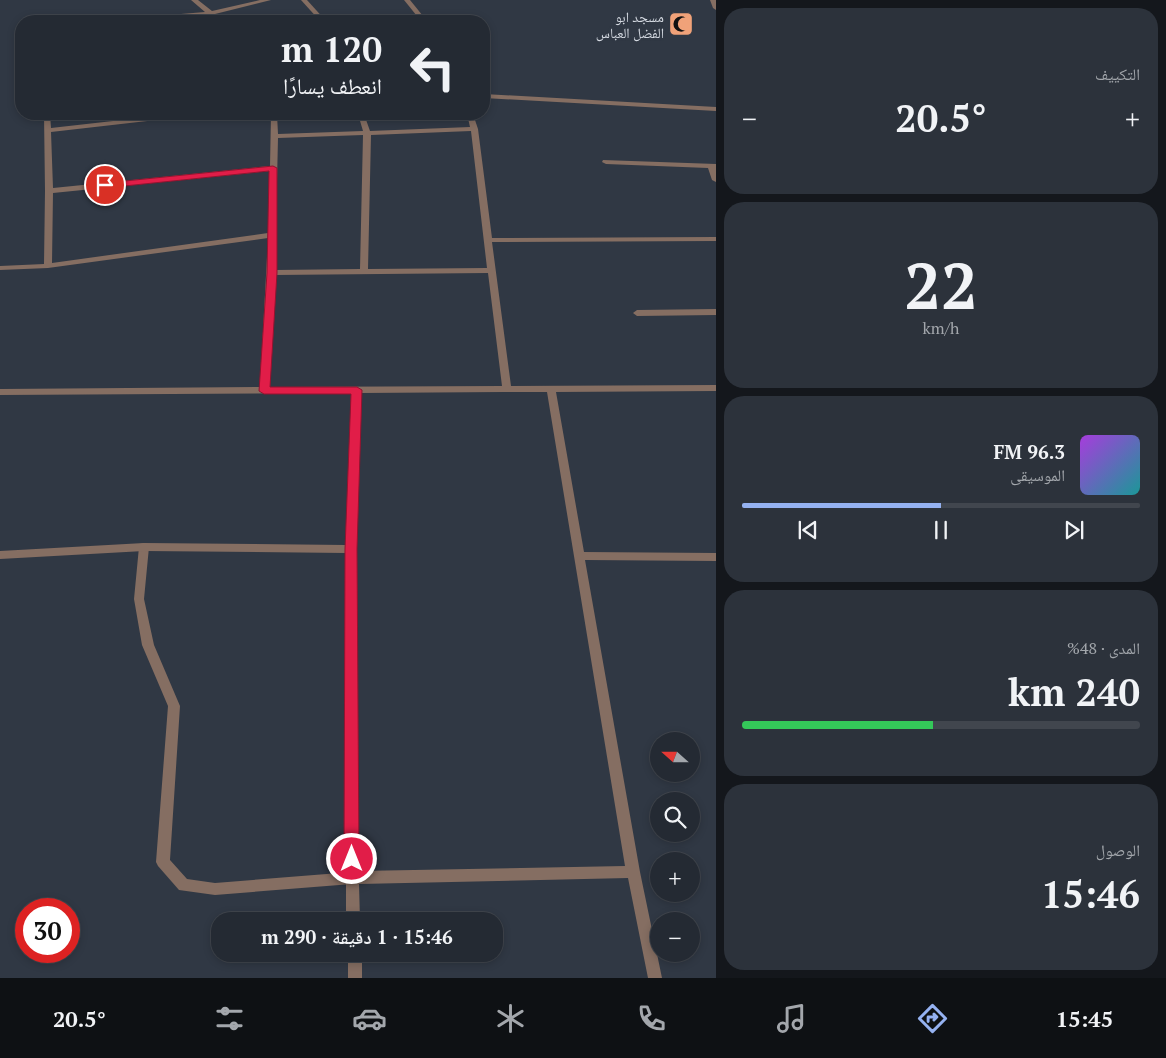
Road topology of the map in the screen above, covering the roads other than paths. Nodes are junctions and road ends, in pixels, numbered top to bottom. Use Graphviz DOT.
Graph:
graph roads {
  1 [pos="194,0"];
  2 [pos="268,0"];
  3 [pos="304,0"];
  4 [pos="407,0"];
  5 [pos="713,0"];
  6 [pos="716,8"];
  7 [pos="212,13"];
  8 [pos="189,15"];
  9 [pos="318,15"];
  10 [pos="419,15"];
  11 [pos="490,96"];
  12 [pos="716,109"];
  13 [pos="47,120"];
  14 [pos="137,120"];
  15 [pos="275,120"];
  16 [pos="363,120"];
  17 [pos="472,120"];
  18 [pos="474,129"];
  19 [pos="48,130"];
  20 [pos="367,133"];
  21 [pos="276,136"];
  22 [pos="606,162"];
  23 [pos="713,166"];
  24 [pos="273,168"];
  25 [pos="716,180"];
  26 [pos="50,191"];
  27 [pos="272,236"];
  28 [pos="716,239"];
  29 [pos="489,240"];
  30 [pos="48,266"];
  31 [pos="0,268"];
  32 [pos="493,270"];
  33 [pos="364,272"];
  34 [pos="272,273"];
  35 [pos="716,312"];
  36 [pos="637,313"];
  37 [pos="716,388"];
  38 [pos="551,389"];
  39 [pos="357,390"];
  40 [pos="507,390"];
  41 [pos="264,391"];
  42 [pos="0,392"];
  43 [pos="144,547"];
  44 [pos="351,549"];
  45 [pos="0,555"];
  46 [pos="581,556"];
  47 [pos="716,557"];
  48 [pos="633,872"];
  49 [pos="352,878"];
  50 [pos="353,912"];
  51 [pos="354,962"];
  52 [pos="355,978"];
  53 [pos="655,978"];
  1 -- 7 [label="street"];
  2 -- 7 [label="street"];
  3 -- 9 [label="street"];
  4 -- 10 [label="street"];
  5 -- 6 [label="street"];
  7 -- 8 [label="street"];
  11 -- 12 [label="street"];
  13 -- 19 [label="street"];
  14 -- 19 [label="street"];
  15 -- 21 [label="street"];
  16 -- 20 [label="street"];
  17 -- 18 [label="street"];
  18 -- 20 [label="street"];
  18 -- 29 [label="street"];
  19 -- 26 [label="street"];
  20 -- 21 [label="street"];
  20 -- 33 [label="street"];
  21 -- 24 [label="street"];
  22 -- 23 [label="street"];
  23 -- 25 [label="street"];
  24 -- 26 [label="street"];
  24 -- 27 [label="street"];
  26 -- 30 [label="street"];
  27 -- 30 [label="street"];
  27 -- 34 [label="street"];
  28 -- 29 [label="street"];
  29 -- 32 [label="street"];
  30 -- 31 [label="street"];
  32 -- 33 [label="street"];
  32 -- 40 [label="street"];
  33 -- 34 [label="street"];
  34 -- 41 [label="street"];
  35 -- 36 [label="street"];
  37 -- 38 [label="street"];
  38 -- 40 [label="street"];
  38 -- 46 [label="street"];
  39 -- 40 [label="street"];
  39 -- 41 [label="street"];
  39 -- 44 [label="street"];
  41 -- 42 [label="street"];
  43 -- 44 [label="street"];
  43 -- 45 [label="street"];
  43 -- 49 [label="street"];
  44 -- 49 [label="street"];
  46 -- 47 [label="street"];
  46 -- 48 [label="street"];
  48 -- 49 [label="street"];
  48 -- 53 [label="street"];
  49 -- 50 [label="street"];
  51 -- 52 [label="street"];
}
